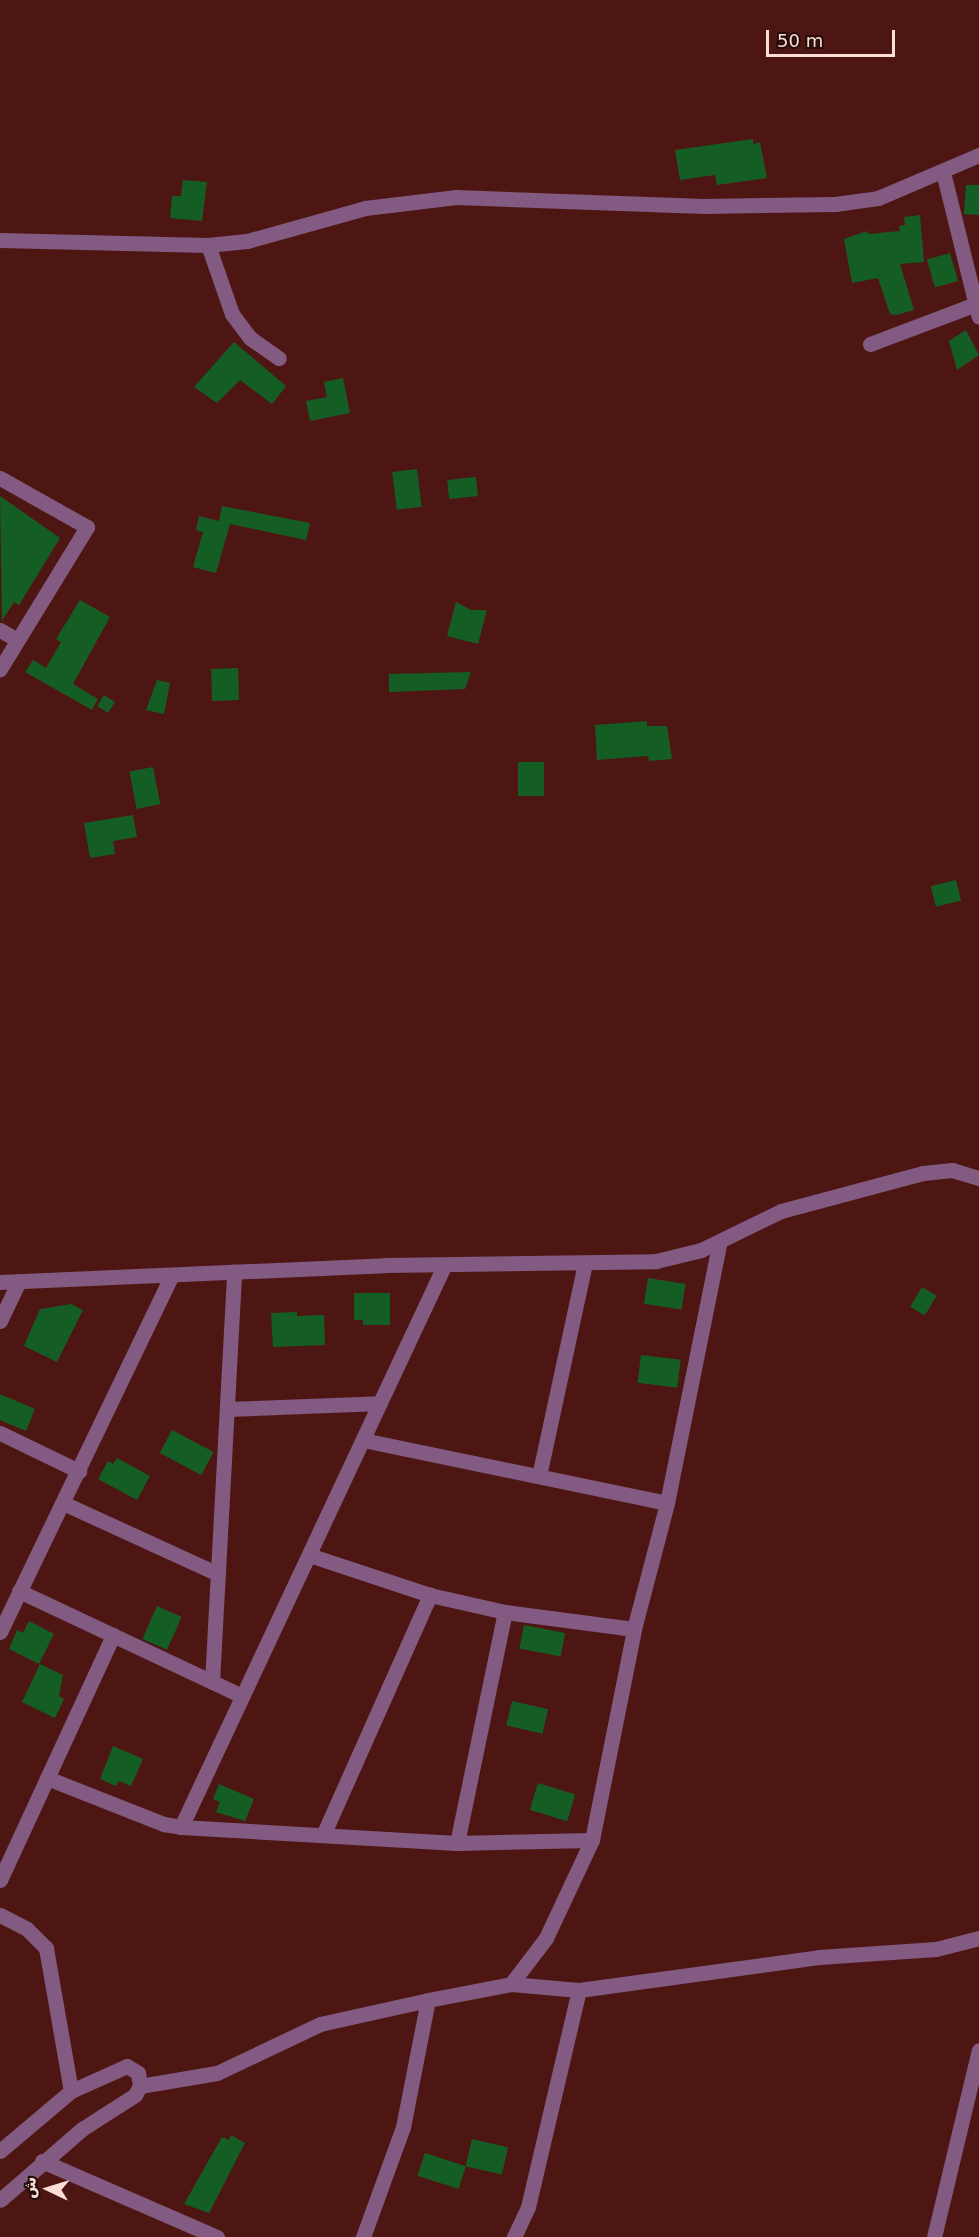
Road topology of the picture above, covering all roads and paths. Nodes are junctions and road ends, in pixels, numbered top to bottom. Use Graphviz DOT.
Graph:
graph roads {
  1 [pos="979,155"];
  2 [pos="943,172"];
  3 [pos="0,240"];
  4 [pos="208,245"];
  5 [pos="976,311"];
  6 [pos="870,344"];
  7 [pos="279,358"];
  8 [pos="0,478"];
  9 [pos="0,630"];
  10 [pos="17,640"];
  11 [pos="0,669"];
  12 [pos="979,1178"];
  13 [pos="720,1241"];
  14 [pos="585,1264"];
  15 [pos="444,1266"];
  16 [pos="234,1272"];
  17 [pos="172,1275"];
  18 [pos="19,1281"];
  19 [pos="0,1282"];
  20 [pos="0,1321"];
  21 [pos="380,1403"];
  22 [pos="227,1409"];
  23 [pos="0,1433"];
  24 [pos="363,1440"];
  25 [pos="79,1471"];
  26 [pos="539,1476"];
  27 [pos="63,1503"];
  28 [pos="667,1503"];
  29 [pos="309,1555"];
  30 [pos="218,1574"];
  31 [pos="20,1591"];
  32 [pos="430,1596"];
  33 [pos="505,1612"];
  34 [pos="634,1629"];
  35 [pos="0,1632"];
  36 [pos="113,1635"];
  37 [pos="212,1682"];
  38 [pos="242,1696"];
  39 [pos="47,1778"];
  40 [pos="182,1827"];
  41 [pos="324,1833"];
  42 [pos="592,1840"];
  43 [pos="457,1843"];
  44 [pos="0,1880"];
  45 [pos="0,1915"];
  46 [pos="979,1938"];
  47 [pos="511,1984"];
  48 [pos="579,1990"];
  49 [pos="428,2000"];
  50 [pos="979,2050"];
  51 [pos="140,2086"];
  52 [pos="71,2091"];
  53 [pos="0,2151"];
  54 [pos="42,2161"];
  55 [pos="0,2200"];
  56 [pos="190,2232"];
  57 [pos="217,2237"];
  58 [pos="363,2237"];
  59 [pos="514,2237"];
  60 [pos="934,2237"];
  1 -- 2 [label="street"];
  2 -- 4 [label="street"];
  2 -- 5 [label="street"];
  3 -- 4 [label="street"];
  4 -- 7 [label="street"];
  5 -- 6 [label="street"];
  8 -- 10 [label="street"];
  9 -- 10 [label="street"];
  10 -- 11 [label="street"];
  12 -- 13 [label="street"];
  13 -- 14 [label="street"];
  13 -- 28 [label="street"];
  14 -- 15 [label="street"];
  14 -- 26 [label="street"];
  15 -- 16 [label="street"];
  15 -- 21 [label="street"];
  16 -- 17 [label="street"];
  16 -- 22 [label="street"];
  17 -- 18 [label="street"];
  17 -- 25 [label="street"];
  18 -- 19 [label="street"];
  18 -- 20 [label="street"];
  21 -- 22 [label="street"];
  21 -- 24 [label="street"];
  22 -- 30 [label="street"];
  23 -- 25 [label="street"];
  24 -- 26 [label="street"];
  24 -- 29 [label="street"];
  25 -- 27 [label="street"];
  26 -- 28 [label="street"];
  27 -- 30 [label="street"];
  27 -- 31 [label="street"];
  28 -- 34 [label="street"];
  29 -- 32 [label="street"];
  29 -- 38 [label="street"];
  30 -- 37 [label="street"];
  31 -- 35 [label="street"];
  31 -- 36 [label="street"];
  32 -- 33 [label="street"];
  32 -- 41 [label="street"];
  33 -- 34 [label="street"];
  33 -- 43 [label="street"];
  34 -- 42 [label="street"];
  36 -- 37 [label="street"];
  36 -- 39 [label="street"];
  37 -- 38 [label="street"];
  38 -- 40 [label="street"];
  39 -- 40 [label="street"];
  39 -- 44 [label="street"];
  40 -- 41 [label="street"];
  41 -- 43 [label="street"];
  42 -- 43 [label="street"];
  42 -- 47 [label="street"];
  45 -- 52 [label="street"];
  46 -- 48 [label="street"];
  47 -- 48 [label="street"];
  47 -- 49 [label="street"];
  48 -- 59 [label="street"];
  49 -- 51 [label="street"];
  49 -- 58 [label="street"];
  50 -- 60 [label="street"];
  51 -- 52 [label="street"];
  51 -- 54 [label="street"];
  52 -- 53 [label="street"];
  54 -- 55 [label="street"];
  54 -- 56 [label="street"];
  56 -- 57 [label="street"];
}
